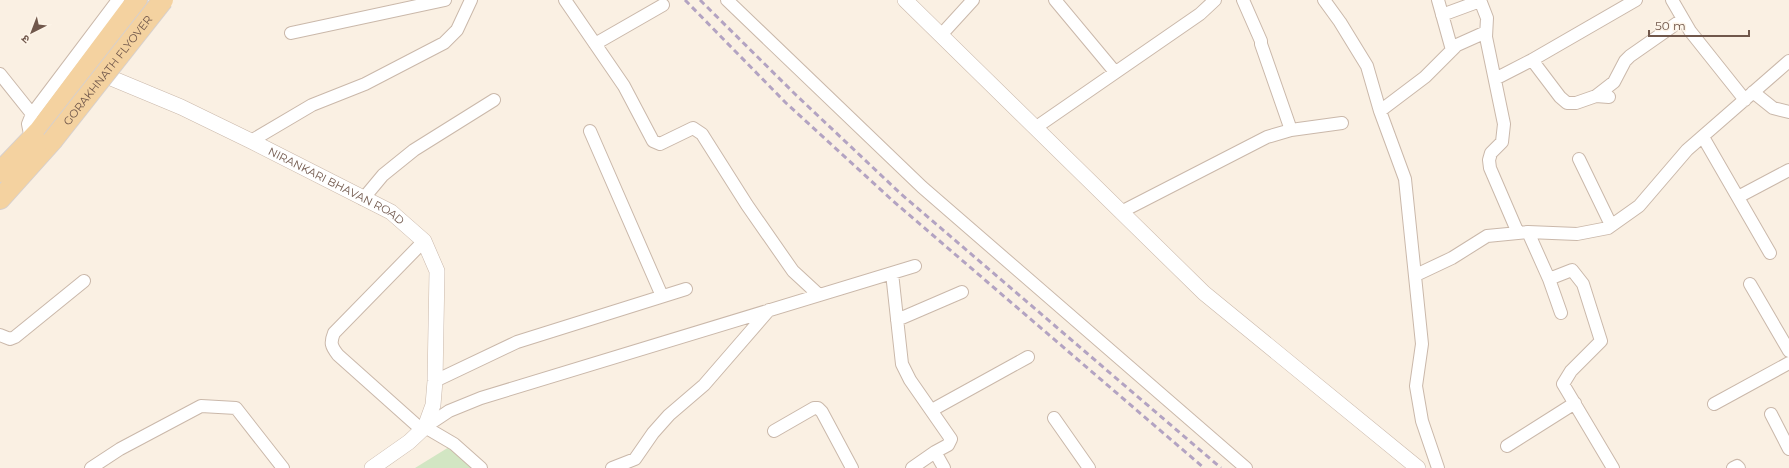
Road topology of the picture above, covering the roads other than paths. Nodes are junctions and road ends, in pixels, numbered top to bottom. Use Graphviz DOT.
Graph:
graph roads {
  1 [pos="118,0"];
  2 [pos="137,0"];
  3 [pos="163,0"];
  4 [pos="445,0"];
  5 [pos="471,0"];
  6 [pos="565,0"];
  7 [pos="728,0"];
  8 [pos="905,0"];
  9 [pos="973,0"];
  10 [pos="1054,0"];
  11 [pos="1215,0"];
  12 [pos="1244,0"];
  13 [pos="1324,0"];
  14 [pos="1438,0"];
  15 [pos="1480,0"];
  16 [pos="1636,0"];
  17 [pos="1672,0"];
  18 [pos="663,5"];
  19 [pos="1442,15"];
  20 [pos="1684,19"];
  21 [pos="1486,32"];
  22 [pos="291,33"];
  23 [pos="941,35"];
  24 [pos="595,44"];
  25 [pos="1452,50"];
  26 [pos="1532,60"];
  27 [pos="1789,61"];
  28 [pos="1115,72"];
  29 [pos="0,74"];
  30 [pos="1495,79"];
  31 [pos="1596,96"];
  32 [pos="1749,96"];
  33 [pos="1609,97"];
  34 [pos="494,100"];
  35 [pos="1380,110"];
  36 [pos="1789,112"];
  37 [pos="1342,124"];
  38 [pos="1035,128"];
  39 [pos="1291,130"];
  40 [pos="39,131"];
  41 [pos="590,132"];
  42 [pos="1703,137"];
  43 [pos="251,141"];
  44 [pos="1579,159"];
  45 [pos="7,167"];
  46 [pos="1789,170"];
  47 [pos="1738,197"];
  48 [pos="0,199"];
  49 [pos="363,199"];
  50 [pos="1121,212"];
  51 [pos="1611,226"];
  52 [pos="1523,233"];
  53 [pos="424,241"];
  54 [pos="1770,253"];
  55 [pos="915,266"];
  56 [pos="892,273"];
  57 [pos="1416,275"];
  58 [pos="1549,279"];
  59 [pos="84,281"];
  60 [pos="1750,284"];
  61 [pos="686,289"];
  62 [pos="962,292"];
  63 [pos="820,295"];
  64 [pos="662,296"];
  65 [pos="769,310"];
  66 [pos="1561,313"];
  67 [pos="897,320"];
  68 [pos="0,335"];
  69 [pos="1789,351"];
  70 [pos="1028,357"];
  71 [pos="1789,363"];
  72 [pos="435,381"];
  73 [pos="1575,403"];
  74 [pos="1714,404"];
  75 [pos="932,410"];
  76 [pos="1771,414"];
  77 [pos="1054,418"];
  78 [pos="424,429"];
  79 [pos="774,431"];
  80 [pos="1507,446"];
  81 [pos="1789,449"];
  82 [pos="935,452"];
  83 [pos="638,464"];
  84 [pos="91,468"];
  85 [pos="283,468"];
  86 [pos="372,468"];
  87 [pos="481,468"];
  88 [pos="612,468"];
  89 [pos="852,468"];
  90 [pos="912,468"];
  91 [pos="944,468"];
  92 [pos="1089,468"];
  93 [pos="1246,468"];
  94 [pos="1418,468"];
  95 [pos="1438,468"];
  96 [pos="1613,468"];
  97 [pos="1733,468"];
  98 [pos="1739,468"];
  1 -- 40 [label="street"];
  2 -- 40 [label="main road, GORAKHNATH FLYOVER"];
  3 -- 40 [label="main road, GORAKHNATH FLYOVER, bridge"];
  4 -- 22 [label="street"];
  5 -- 43 [label="street"];
  6 -- 24 [label="street"];
  7 -- 93 [label="street"];
  8 -- 23 [label="street"];
  9 -- 23 [label="street"];
  10 -- 28 [label="street"];
  11 -- 28 [label="street"];
  12 -- 39 [label="street"];
  13 -- 35 [label="street"];
  14 -- 19 [label="street"];
  15 -- 19 [label="street"];
  15 -- 21 [label="street"];
  16 -- 26 [label="street"];
  17 -- 20 [label="street"];
  18 -- 24 [label="street"];
  19 -- 25 [label="street"];
  20 -- 31 [label="street"];
  20 -- 32 [label="street"];
  21 -- 25 [label="street"];
  21 -- 30 [label="street"];
  23 -- 38 [label="street"];
  24 -- 63 [label="street"];
  25 -- 35 [label="street"];
  26 -- 30 [label="street"];
  26 -- 31 [label="street"];
  27 -- 32 [label="street"];
  28 -- 38 [label="street"];
  29 -- 40 [label="street"];
  30 -- 52 [label="street"];
  31 -- 33 [label="street"];
  32 -- 36 [label="street"];
  32 -- 42 [label="street"];
  34 -- 49 [label="street"];
  35 -- 57 [label="street"];
  37 -- 39 [label="street"];
  38 -- 50 [label="street"];
  39 -- 50 [label="street"];
  40 -- 43 [label="street, NIRANKARI BHAVAN ROAD"];
  40 -- 45 [label="main road"];
  41 -- 64 [label="street"];
  42 -- 47 [label="street"];
  42 -- 51 [label="street"];
  43 -- 49 [label="street, NIRANKARI BHAVAN ROAD"];
  44 -- 51 [label="street"];
  45 -- 48 [label="main road"];
  46 -- 47 [label="street"];
  47 -- 54 [label="street"];
  49 -- 53 [label="street, NIRANKARI BHAVAN ROAD"];
  50 -- 94 [label="street"];
  51 -- 52 [label="street"];
  52 -- 57 [label="street"];
  52 -- 58 [label="street"];
  53 -- 72 [label="street, NIRANKARI BHAVAN ROAD"];
  53 -- 78 [label="street"];
  55 -- 56 [label="street"];
  56 -- 63 [label="street"];
  56 -- 67 [label="street"];
  57 -- 95 [label="street"];
  58 -- 66 [label="street"];
  58 -- 73 [label="street"];
  59 -- 68 [label="street"];
  60 -- 69 [label="street"];
  61 -- 64 [label="street"];
  62 -- 67 [label="street"];
  63 -- 65 [label="street"];
  64 -- 72 [label="street"];
  65 -- 78 [label="street"];
  65 -- 83 [label="street"];
  67 -- 75 [label="street"];
  70 -- 75 [label="street"];
  71 -- 74 [label="street"];
  72 -- 78 [label="street, NIRANKARI BHAVAN ROAD"];
  73 -- 80 [label="street"];
  73 -- 96 [label="street"];
  75 -- 82 [label="street"];
  76 -- 81 [label="street"];
  77 -- 92 [label="street"];
  78 -- 86 [label="street"];
  78 -- 87 [label="street"];
  79 -- 89 [label="street"];
  82 -- 90 [label="street"];
  82 -- 91 [label="street"];
  83 -- 88 [label="street"];
  84 -- 85 [label="street"];
  97 -- 98 [label="street"];
}
